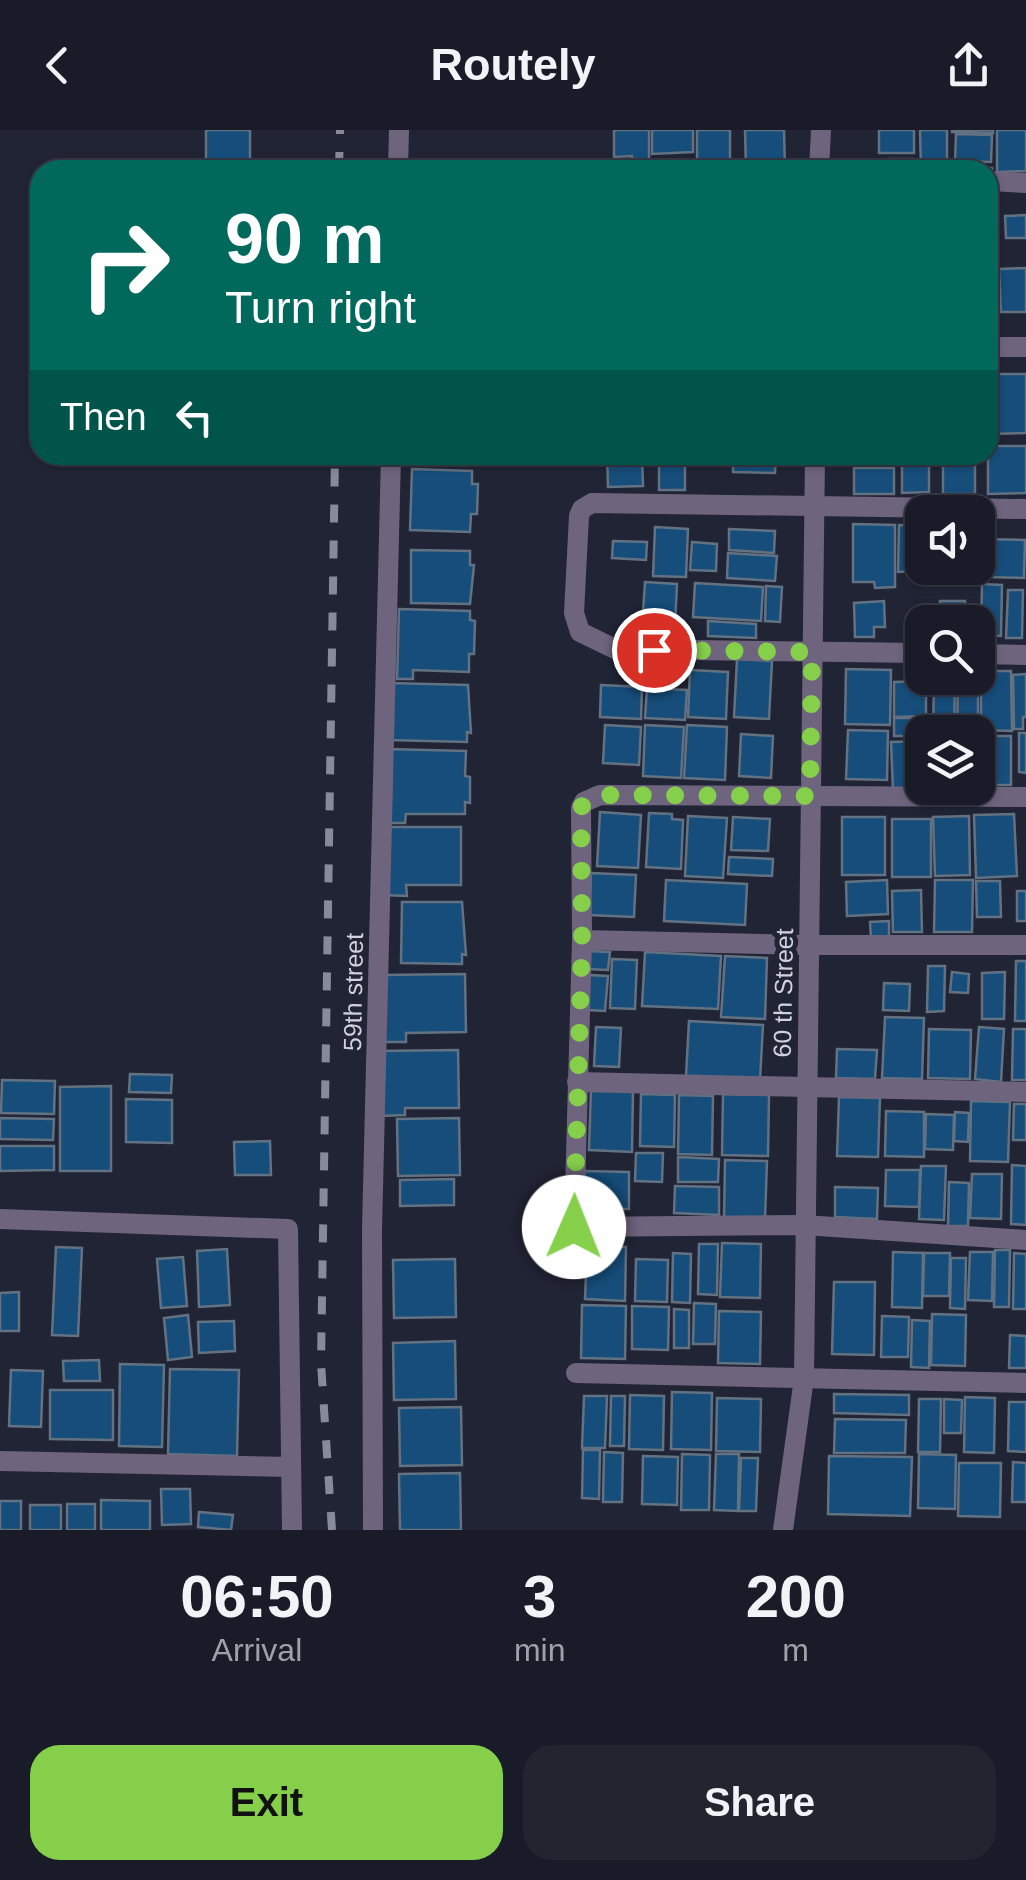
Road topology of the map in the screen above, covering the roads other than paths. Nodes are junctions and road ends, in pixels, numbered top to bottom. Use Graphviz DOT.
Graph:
graph roads {
  1 [pos="398,130"];
  2 [pos="821,130"];
  3 [pos="398,160"];
  4 [pos="820,160"];
  5 [pos="998,182"];
  6 [pos="1026,183"];
  7 [pos="998,347"];
  8 [pos="1026,347"];
  9 [pos="391,465"];
  10 [pos="815,465"];
  11 [pos="814,505"];
  12 [pos="1026,509"];
  13 [pos="812,652"];
  14 [pos="905,653"];
  15 [pos="995,654"];
  16 [pos="1026,655"];
  17 [pos="810,796"];
  18 [pos="1026,797"];
  19 [pos="582,940"];
  20 [pos="1026,944"];
  21 [pos="808,946"];
  22 [pos="577,1082"];
  23 [pos="807,1087"];
  24 [pos="1026,1092"];
  25 [pos="0,1219"];
  26 [pos="804,1225"];
  27 [pos="1026,1240"];
  28 [pos="576,1373"];
  29 [pos="804,1378"];
  30 [pos="1026,1383"];
  31 [pos="0,1460"];
  32 [pos="291,1467"];
  33 [pos="292,1530"];
  34 [pos="373,1530"];
  35 [pos="784,1530"];
  1 -- 3 [label="street"];
  2 -- 4 [label="street"];
  5 -- 6 [label="street"];
  7 -- 8 [label="street"];
  9 -- 34 [label="street, 59th street"];
  10 -- 11 [label="street, 60 th Street"];
  11 -- 12 [label="street"];
  11 -- 13 [label="street, 60 th Street"];
  11 -- 13 [label="street"];
  13 -- 14 [label="street"];
  13 -- 17 [label="street, 60 th Street"];
  15 -- 16 [label="street"];
  17 -- 18 [label="street"];
  17 -- 19 [label="street"];
  17 -- 21 [label="street, 60 th Street"];
  19 -- 21 [label="street"];
  19 -- 22 [label="street"];
  20 -- 21 [label="street"];
  21 -- 23 [label="street, 60 th Street"];
  22 -- 23 [label="street"];
  22 -- 26 [label="street"];
  23 -- 24 [label="street"];
  23 -- 26 [label="street, 60 th Street"];
  25 -- 32 [label="street"];
  26 -- 27 [label="street"];
  26 -- 29 [label="street, 60 th Street"];
  28 -- 29 [label="street"];
  29 -- 30 [label="street"];
  29 -- 35 [label="street, 60 th Street"];
  31 -- 32 [label="street"];
  32 -- 33 [label="street"];
}
